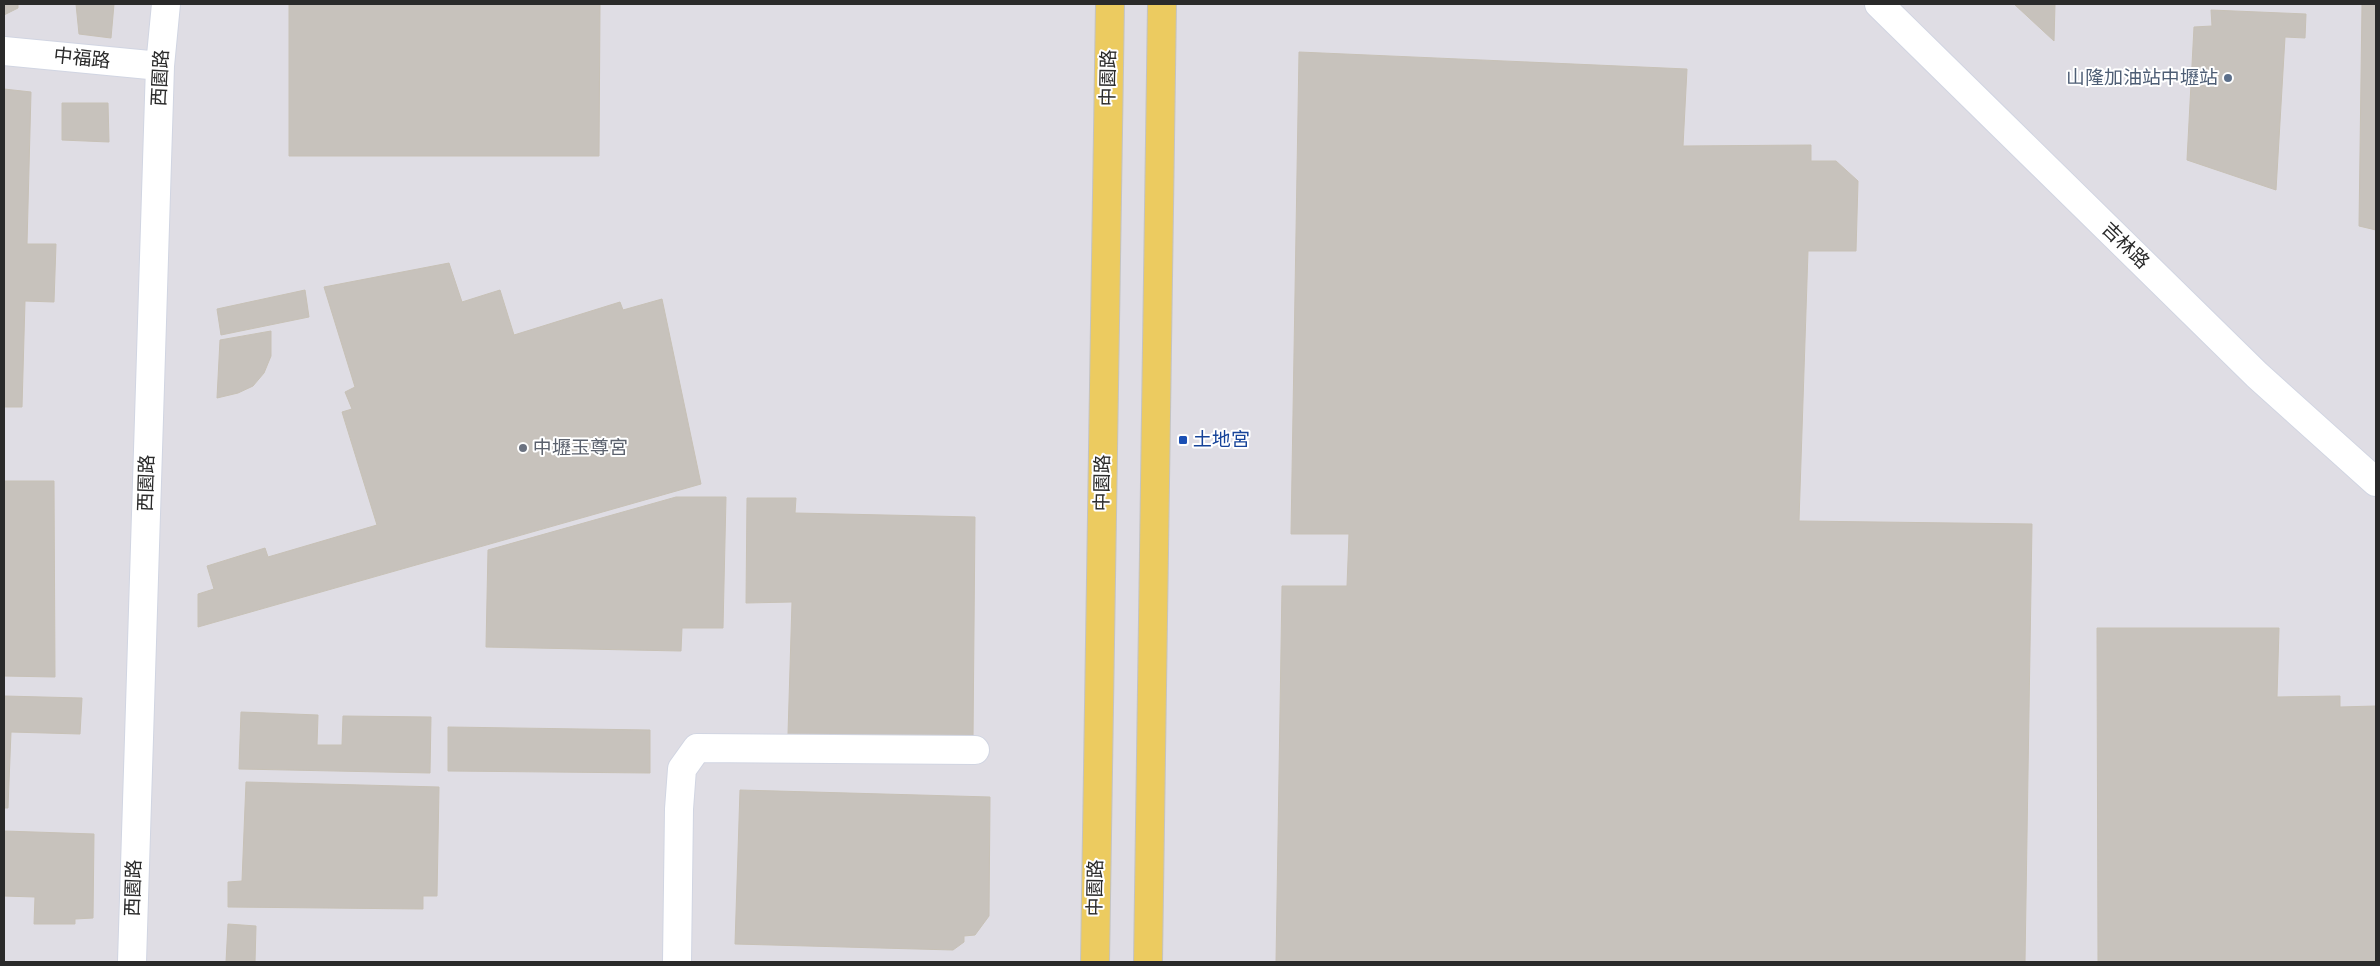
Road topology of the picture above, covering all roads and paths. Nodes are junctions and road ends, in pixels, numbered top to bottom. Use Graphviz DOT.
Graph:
graph roads {
  1 [pos="166,4"];
  2 [pos="1110,4"];
  3 [pos="1162,4"];
  4 [pos="1879,4"];
  5 [pos="4,51"];
  6 [pos="160,66"];
  7 [pos="2376,482"];
  8 [pos="975,750"];
  9 [pos="132,962"];
  10 [pos="677,962"];
  11 [pos="1095,962"];
  12 [pos="1148,962"];
  1 -- 6 [label="street, 西園路"];
  2 -- 11 [label="main road, 中園路"];
  3 -- 12 [label="main road"];
  4 -- 7 [label="street, 吉林路"];
  5 -- 6 [label="street, 中福路"];
  6 -- 9 [label="street, 西園路"];
  8 -- 10 [label="street"];
}
